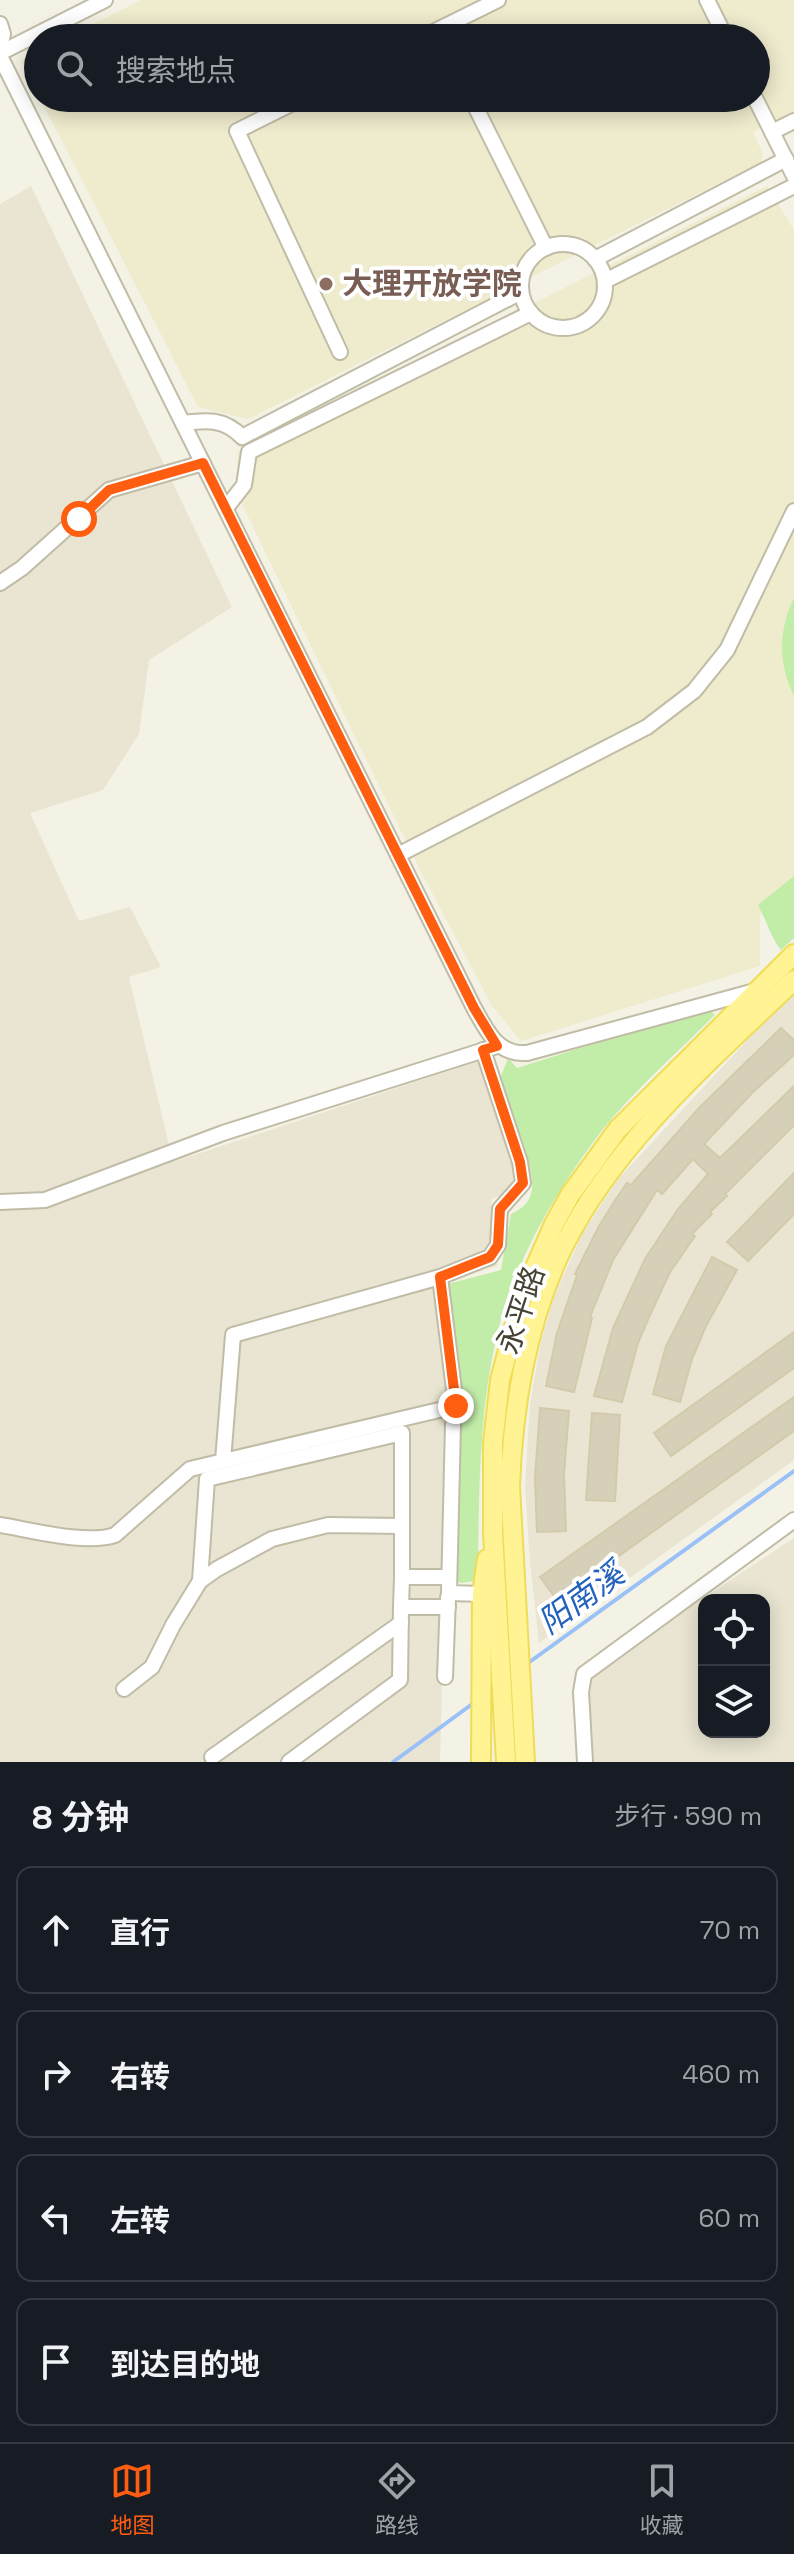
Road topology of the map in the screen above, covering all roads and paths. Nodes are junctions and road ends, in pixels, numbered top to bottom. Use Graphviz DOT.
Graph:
graph roads {
  1 [pos="105,0"];
  2 [pos="498,0"];
  3 [pos="707,0"];
  4 [pos="0,24"];
  5 [pos="57,24"];
  6 [pos="457,24"];
  7 [pos="719,24"];
  8 [pos="24,40"];
  9 [pos="0,52"];
  10 [pos="24,101"];
  11 [pos="30,112"];
  12 [pos="275,112"];
  13 [pos="478,112"];
  14 [pos="762,112"];
  15 [pos="794,121"];
  16 [pos="772,132"];
  17 [pos="786,159"];
  18 [pos="794,176"];
  19 [pos="794,186"];
  20 [pos="546,248"];
  21 [pos="595,259"];
  22 [pos="605,281"];
  23 [pos="521,292"];
  24 [pos="531,313"];
  25 [pos="340,352"];
  26 [pos="183,423"];
  27 [pos="203,463"];
  28 [pos="226,508"];
  29 [pos="794,511"];
  30 [pos="0,583"];
  31 [pos="398,855"];
  32 [pos="794,954"];
  33 [pos="790,978"];
  34 [pos="755,991"];
  35 [pos="490,1048"];
  36 [pos="0,1202"];
  37 [pos="440,1277"];
  38 [pos="453,1424"];
  39 [pos="223,1461"];
  40 [pos="794,1520"];
  41 [pos="0,1525"];
  42 [pos="402,1526"];
  43 [pos="493,1533"];
  44 [pos="402,1577"];
  45 [pos="200,1581"];
  46 [pos="448,1592"];
  47 [pos="482,1594"];
  48 [pos="401,1607"];
  49 [pos="401,1623"];
  50 [pos="445,1677"];
  51 [pos="124,1689"];
  52 [pos="212,1757"];
  53 [pos="289,1762"];
  54 [pos="481,1762"];
  55 [pos="506,1762"];
  56 [pos="525,1762"];
  57 [pos="585,1762"];
  1 -- 5 [label="street"];
  2 -- 6 [label="street"];
  3 -- 7 [label="street"];
  4 -- 9 [label="street"];
  8 -- 9 [label="street"];
  9 -- 10 [label="street"];
  11 -- 26 [label="street"];
  12 -- 25 [label="street"];
  13 -- 20 [label="street"];
  14 -- 16 [label="street"];
  15 -- 16 [label="street"];
  16 -- 17 [label="street"];
  17 -- 18 [label="street"];
  17 -- 21 [label="street"];
  19 -- 22 [label="street"];
  20 -- 21 [label="street"];
  20 -- 23 [label="street"];
  21 -- 22 [label="street"];
  22 -- 24 [label="street"];
  23 -- 24 [label="street"];
  23 -- 26 [label="street"];
  24 -- 28 [label="street"];
  26 -- 27 [label="street"];
  27 -- 28 [label="street"];
  27 -- 30 [label="street"];
  28 -- 31 [label="street"];
  29 -- 31 [label="street"];
  31 -- 35 [label="street"];
  32 -- 33 [label="main road, 永平路"];
  33 -- 34 [label="main road, 永平路"];
  33 -- 56 [label="main road, 永平路"];
  34 -- 35 [label="street"];
  34 -- 43 [label="main road, 永平路"];
  35 -- 36 [label="street"];
  35 -- 37 [label="street"];
  37 -- 39 [label="street"];
  37 -- 39 [label="street"];
  38 -- 46 [label="street"];
  39 -- 41 [label="street"];
  40 -- 57 [label="street"];
  42 -- 44 [label="street"];
  42 -- 45 [label="street"];
  42 -- 45 [label="street"];
  43 -- 47 [label="main road"];
  43 -- 55 [label="main road, 永平路"];
  44 -- 46 [label="street"];
  44 -- 48 [label="street"];
  45 -- 51 [label="street"];
  46 -- 47 [label="street"];
  46 -- 48 [label="street"];
  46 -- 50 [label="street"];
  47 -- 54 [label="main road"];
  48 -- 49 [label="street"];
  49 -- 52 [label="street"];
  49 -- 53 [label="street"];
}
